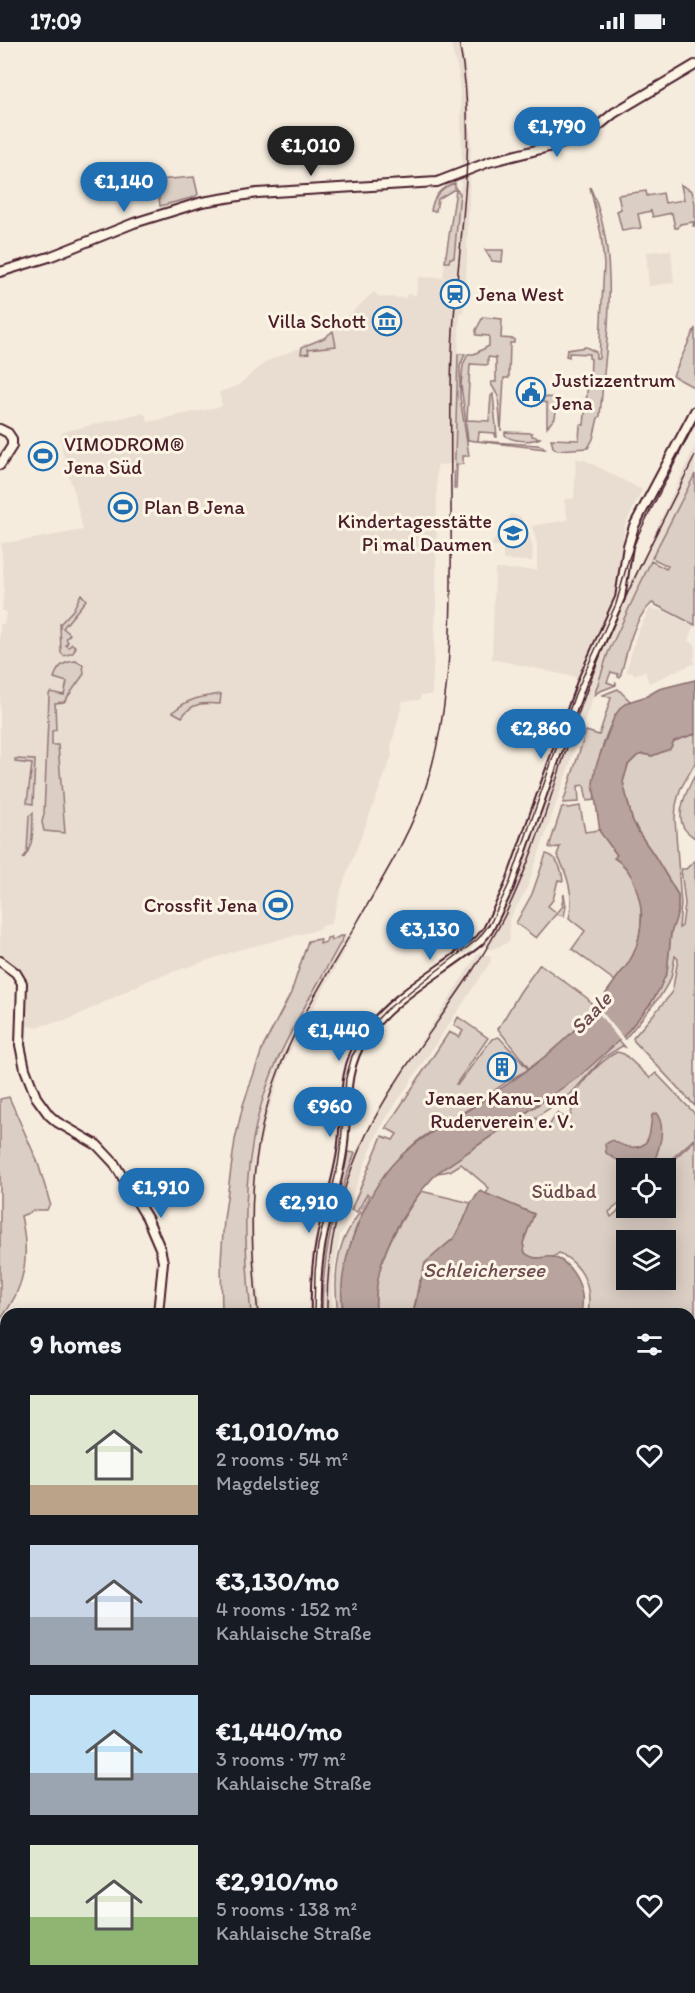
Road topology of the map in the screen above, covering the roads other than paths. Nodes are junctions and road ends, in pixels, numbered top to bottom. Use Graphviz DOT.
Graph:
graph roads {
  1 [pos="694,66"];
  2 [pos="0,272"];
  3 [pos="695,411"];
  4 [pos="0,429"];
  5 [pos="0,465"];
  6 [pos="0,962"];
  7 [pos="159,1308"];
  8 [pos="316,1308"];
  1 -- 2 [label="main road"];
  3 -- 8 [label="main road"];
  4 -- 5 [label="main road"];
  6 -- 7 [label="main road"];
}
